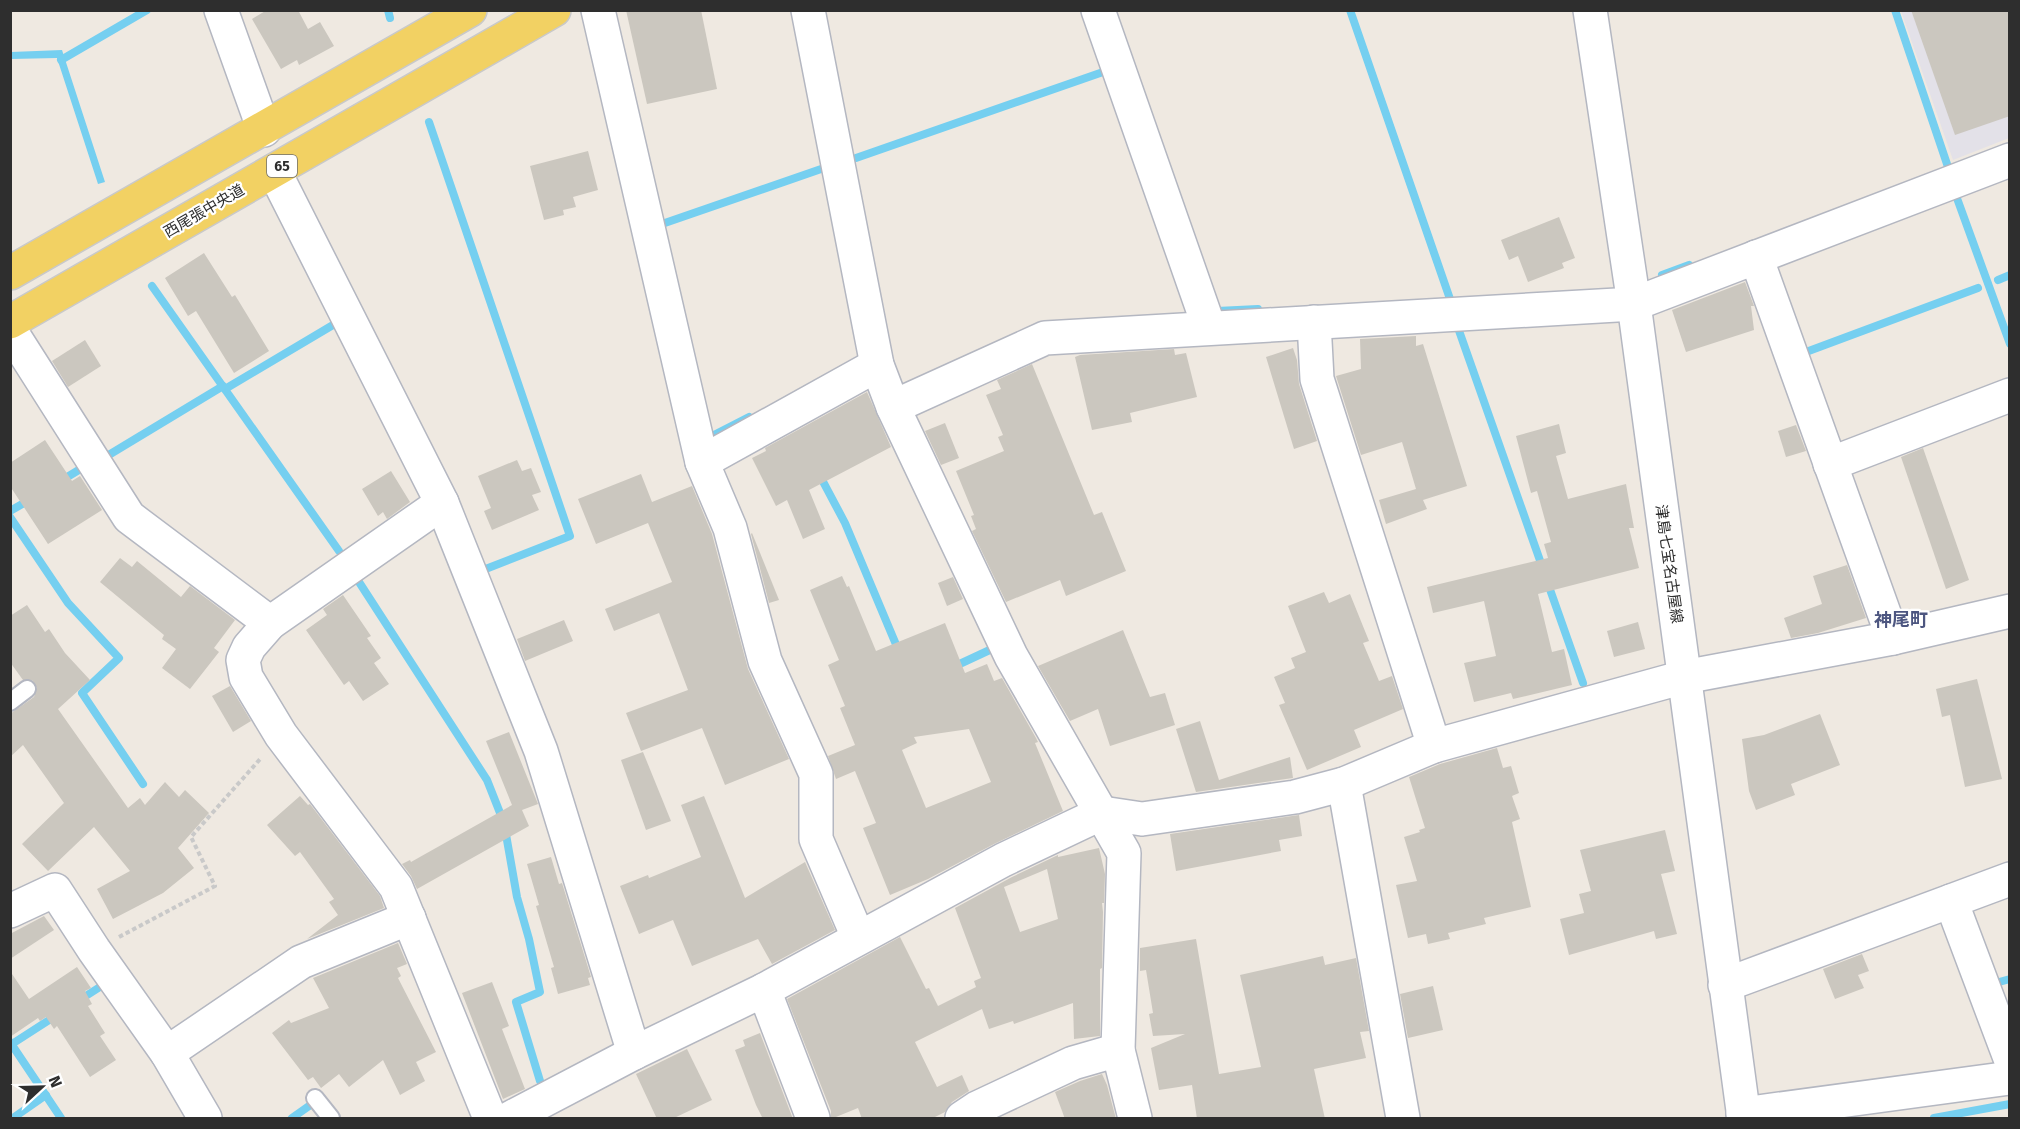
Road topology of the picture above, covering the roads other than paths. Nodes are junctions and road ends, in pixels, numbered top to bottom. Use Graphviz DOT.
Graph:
graph roads {
  1 [pos="221,10"];
  2 [pos="470,10"];
  3 [pos="555,10"];
  4 [pos="597,10"];
  5 [pos="808,10"];
  6 [pos="1098,10"];
  7 [pos="1590,10"];
  8 [pos="264,130"];
  9 [pos="2010,160"];
  10 [pos="274,171"];
  11 [pos="1756,257"];
  12 [pos="10,273"];
  13 [pos="1634,304"];
  14 [pos="10,322"];
  15 [pos="1314,322"];
  16 [pos="1209,327"];
  17 [pos="10,330"];
  18 [pos="877,365"];
  19 [pos="2010,395"];
  20 [pos="893,407"];
  21 [pos="702,462"];
  22 [pos="1830,464"];
  23 [pos="442,503"];
  24 [pos="2010,611"];
  25 [pos="270,623"];
  26 [pos="1893,638"];
  27 [pos="1684,677"];
  28 [pos="27,689"];
  29 [pos="10,702"];
  30 [pos="1434,746"];
  31 [pos="1344,784"];
  32 [pos="1102,813"];
  33 [pos="2010,879"];
  34 [pos="1951,901"];
  35 [pos="10,911"];
  36 [pos="409,918"];
  37 [pos="858,937"];
  38 [pos="1725,985"];
  39 [pos="764,990"];
  40 [pos="1118,1050"];
  41 [pos="167,1053"];
  42 [pos="634,1053"];
  43 [pos="2010,1058"];
  44 [pos="2010,1078"];
  45 [pos="315,1098"];
  46 [pos="1743,1116"];
  47 [pos="206,1119"];
  48 [pos="331,1119"];
  49 [pos="490,1119"];
  50 [pos="510,1119"];
  51 [pos="813,1119"];
  52 [pos="962,1119"];
  53 [pos="1135,1119"];
  54 [pos="1403,1119"];
  1 -- 8 [label="street"];
  2 -- 8 [label="main road"];
  3 -- 10 [label="main road, 西尾張中央道 / 65"];
  4 -- 21 [label="street"];
  5 -- 18 [label="street"];
  6 -- 16 [label="street"];
  7 -- 13 [label="street, 津島七宝名古屋線"];
  8 -- 12 [label="main road"];
  9 -- 11 [label="street"];
  10 -- 14 [label="main road, 西尾張中央道 / 65"];
  10 -- 23 [label="street"];
  11 -- 13 [label="street"];
  11 -- 22 [label="street"];
  13 -- 15 [label="street"];
  13 -- 27 [label="street, 津島七宝名古屋線"];
  15 -- 16 [label="street"];
  15 -- 30 [label="street"];
  16 -- 20 [label="street"];
  17 -- 25 [label="street"];
  18 -- 20 [label="street"];
  18 -- 21 [label="street"];
  19 -- 22 [label="street"];
  20 -- 32 [label="street"];
  21 -- 37 [label="street"];
  22 -- 26 [label="street"];
  23 -- 25 [label="street"];
  23 -- 42 [label="street"];
  24 -- 26 [label="street"];
  25 -- 36 [label="street"];
  26 -- 27 [label="street"];
  27 -- 30 [label="street"];
  27 -- 38 [label="street, 津島七宝名古屋線"];
  28 -- 29 [label="lane"];
  30 -- 31 [label="street"];
  31 -- 32 [label="street"];
  31 -- 54 [label="street"];
  32 -- 37 [label="street"];
  32 -- 40 [label="street"];
  33 -- 34 [label="street"];
  34 -- 38 [label="street"];
  34 -- 43 [label="street"];
  35 -- 41 [label="street"];
  36 -- 41 [label="street"];
  36 -- 49 [label="street"];
  37 -- 39 [label="street"];
  38 -- 46 [label="street, 津島七宝名古屋線"];
  39 -- 42 [label="street"];
  39 -- 51 [label="street"];
  40 -- 52 [label="street"];
  40 -- 53 [label="street"];
  41 -- 47 [label="street"];
  42 -- 50 [label="street"];
  44 -- 46 [label="street"];
  45 -- 48 [label="lane"];
}
